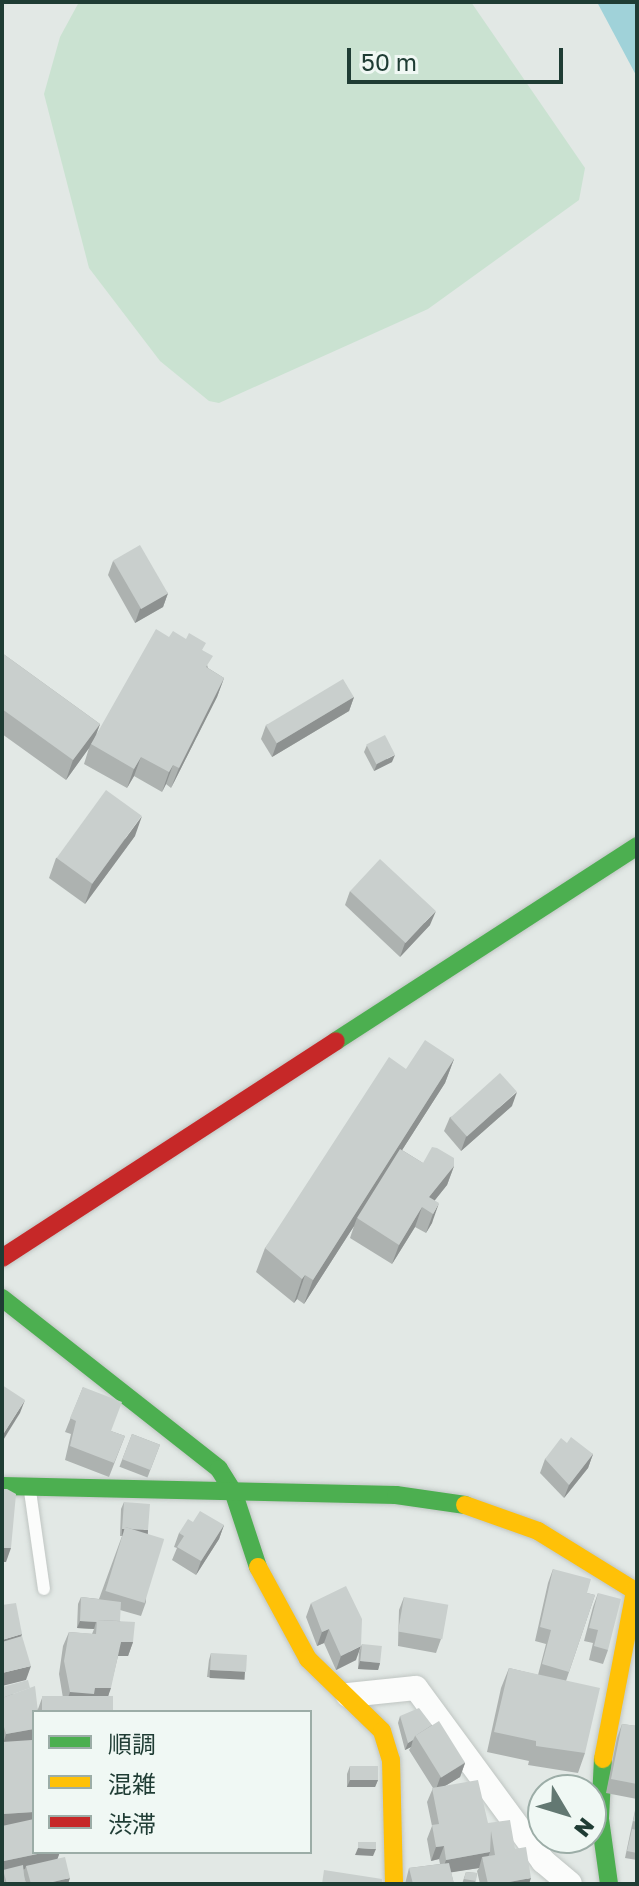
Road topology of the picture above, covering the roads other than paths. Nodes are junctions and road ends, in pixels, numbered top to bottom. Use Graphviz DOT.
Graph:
graph roads {
  1 [pos="637,846"];
  2 [pos="4,1257"];
  3 [pos="2,1298"];
  4 [pos="2,1486"];
  5 [pos="29,1488"];
  6 [pos="233,1491"];
  7 [pos="44,1589"];
  8 [pos="348,1695"];
  9 [pos="394,1884"];
  10 [pos="570,1884"];
  11 [pos="609,1884"];
  1 -- 2 [label="street"];
  3 -- 6 [label="street"];
  4 -- 5 [label="street"];
  5 -- 6 [label="street"];
  5 -- 7 [label="lane"];
  6 -- 8 [label="street"];
  6 -- 11 [label="street"];
  8 -- 9 [label="street"];
  8 -- 10 [label="street"];
}
